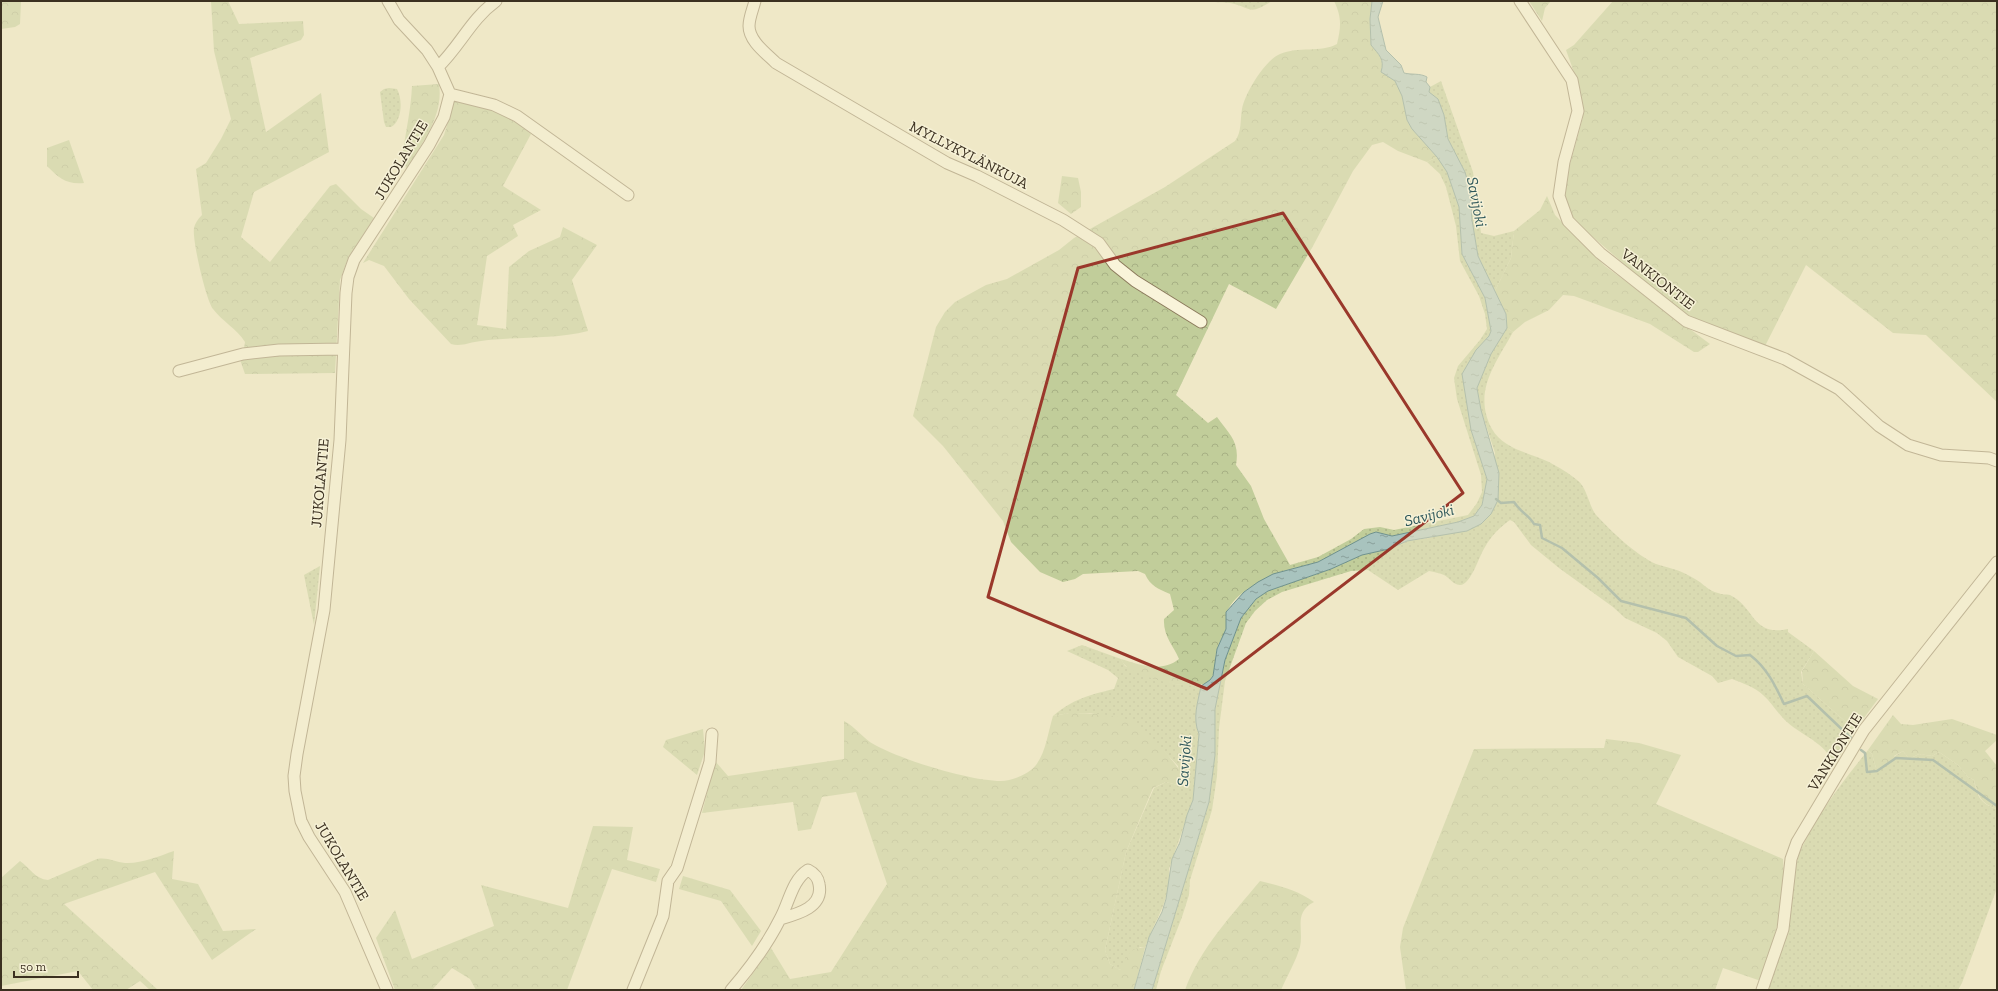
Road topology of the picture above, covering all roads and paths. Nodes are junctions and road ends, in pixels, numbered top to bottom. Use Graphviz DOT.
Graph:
graph roads {
  1 [pos="388,1"];
  2 [pos="496,1"];
  3 [pos="755,1"];
  4 [pos="1520,1"];
  5 [pos="438,67"];
  6 [pos="450,94"];
  7 [pos="628,195"];
  8 [pos="1201,322"];
  9 [pos="343,349"];
  10 [pos="180,371"];
  11 [pos="1997,461"];
  12 [pos="1997,562"];
  13 [pos="712,734"];
  14 [pos="780,919"];
  15 [pos="387,990"];
  16 [pos="633,990"];
  17 [pos="732,990"];
  18 [pos="1762,990"];
  1 -- 5 [label="street"];
  2 -- 5 [label="street"];
  3 -- 8 [label="street, MYLLYKYLÄNKUJA"];
  4 -- 11 [label="street, VANKIONTIE"];
  5 -- 6 [label="street"];
  6 -- 7 [label="street"];
  6 -- 9 [label="street, JUKOLANTIE"];
  9 -- 10 [label="street"];
  9 -- 15 [label="street, JUKOLANTIE"];
  12 -- 18 [label="street, VANKIONTIE"];
  13 -- 16 [label="street"];
  14 -- 17 [label="street"];
}
